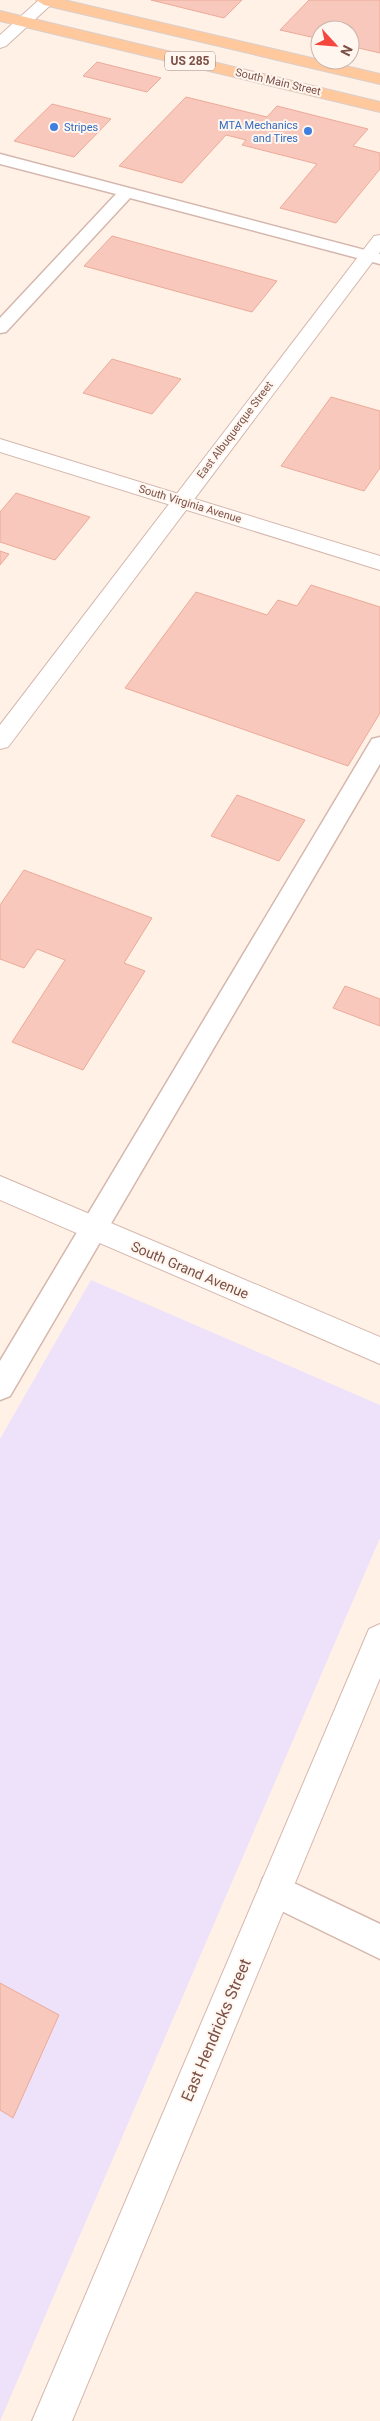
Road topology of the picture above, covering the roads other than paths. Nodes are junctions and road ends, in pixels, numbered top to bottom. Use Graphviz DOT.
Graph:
graph roads {
  1 [pos="46,0"];
  2 [pos="0,16"];
  3 [pos="24,21"];
  4 [pos="0,44"];
  5 [pos="380,79"];
  6 [pos="380,106"];
  7 [pos="0,159"];
  8 [pos="128,192"];
  9 [pos="376,251"];
  10 [pos="0,328"];
  11 [pos="0,445"];
  12 [pos="181,501"];
  13 [pos="380,563"];
  14 [pos="0,741"];
  15 [pos="380,746"];
  16 [pos="0,1188"];
  17 [pos="95,1229"];
  18 [pos="380,1351"];
  19 [pos="0,1387"];
  20 [pos="380,1640"];
  21 [pos="276,1890"];
  22 [pos="380,1942"];
  23 [pos="52,2421"];
  1 -- 3 [label="street"];
  1 -- 5 [label="main road, South Main Street / US 285"];
  2 -- 3 [label="main road, South Main Street / US 285"];
  3 -- 4 [label="street"];
  3 -- 6 [label="main road, South Main Street / US 285"];
  7 -- 8 [label="lane"];
  8 -- 9 [label="lane"];
  8 -- 10 [label="lane"];
  9 -- 12 [label="street, East Albuquerque Street"];
  11 -- 12 [label="street, South Virginia Avenue"];
  12 -- 13 [label="street, South Virginia Avenue"];
  12 -- 14 [label="street, East Albuquerque Street"];
  15 -- 17 [label="lane"];
  16 -- 17 [label="street, South Grand Avenue"];
  17 -- 18 [label="street, South Grand Avenue"];
  17 -- 19 [label="lane"];
  20 -- 21 [label="street, East Hendricks Street"];
  21 -- 22 [label="lane"];
  21 -- 23 [label="street, East Hendricks Street"];
}
